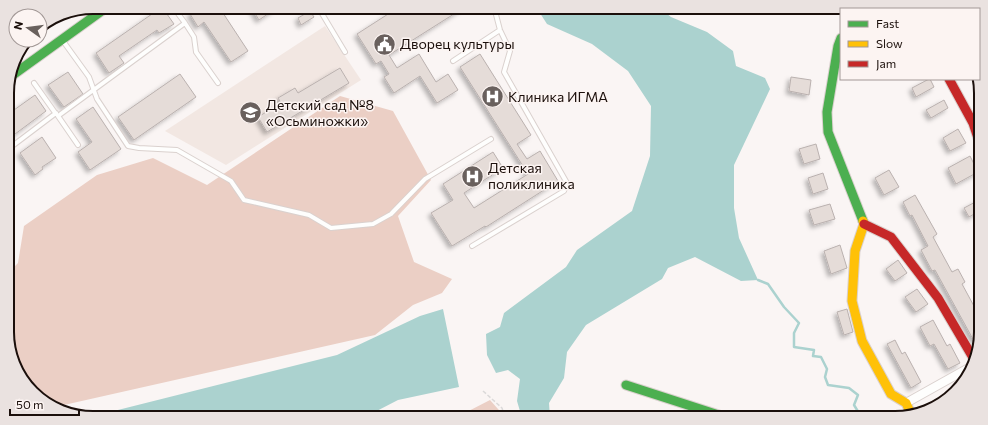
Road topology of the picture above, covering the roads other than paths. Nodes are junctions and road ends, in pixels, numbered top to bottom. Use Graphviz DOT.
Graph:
graph roads {
  1 [pos="97,14"];
  2 [pos="178,14"];
  3 [pos="322,14"];
  4 [pos="496,14"];
  5 [pos="185,23"];
  6 [pos="500,30"];
  7 [pos="61,39"];
  8 [pos="840,41"];
  9 [pos="345,52"];
  10 [pos="453,61"];
  11 [pos="17,71"];
  12 [pos="950,80"];
  13 [pos="34,83"];
  14 [pos="218,83"];
  15 [pos="94,90"];
  16 [pos="57,115"];
  17 [pos="974,128"];
  18 [pos="491,139"];
  19 [pos="14,145"];
  20 [pos="78,145"];
  21 [pos="864,224"];
  22 [pos="472,246"];
  23 [pos="971,353"];
  24 [pos="963,371"];
  25 [pos="626,384"];
  26 [pos="906,403"];
  27 [pos="909,409"];
  28 [pos="707,411"];
  1 -- 7 [label="street"];
  2 -- 5 [label="lane"];
  3 -- 9 [label="lane"];
  4 -- 6 [label="lane"];
  5 -- 14 [label="lane"];
  5 -- 15 [label="lane"];
  6 -- 10 [label="lane"];
  6 -- 22 [label="lane"];
  7 -- 11 [label="street"];
  7 -- 15 [label="lane"];
  8 -- 21 [label="street"];
  12 -- 17 [label="street"];
  13 -- 16 [label="lane"];
  15 -- 16 [label="lane"];
  15 -- 18 [label="lane"];
  16 -- 19 [label="lane"];
  16 -- 20 [label="lane"];
  21 -- 23 [label="street"];
  21 -- 26 [label="street"];
  24 -- 26 [label="street"];
  25 -- 28 [label="street"];
  26 -- 27 [label="street"];
}
